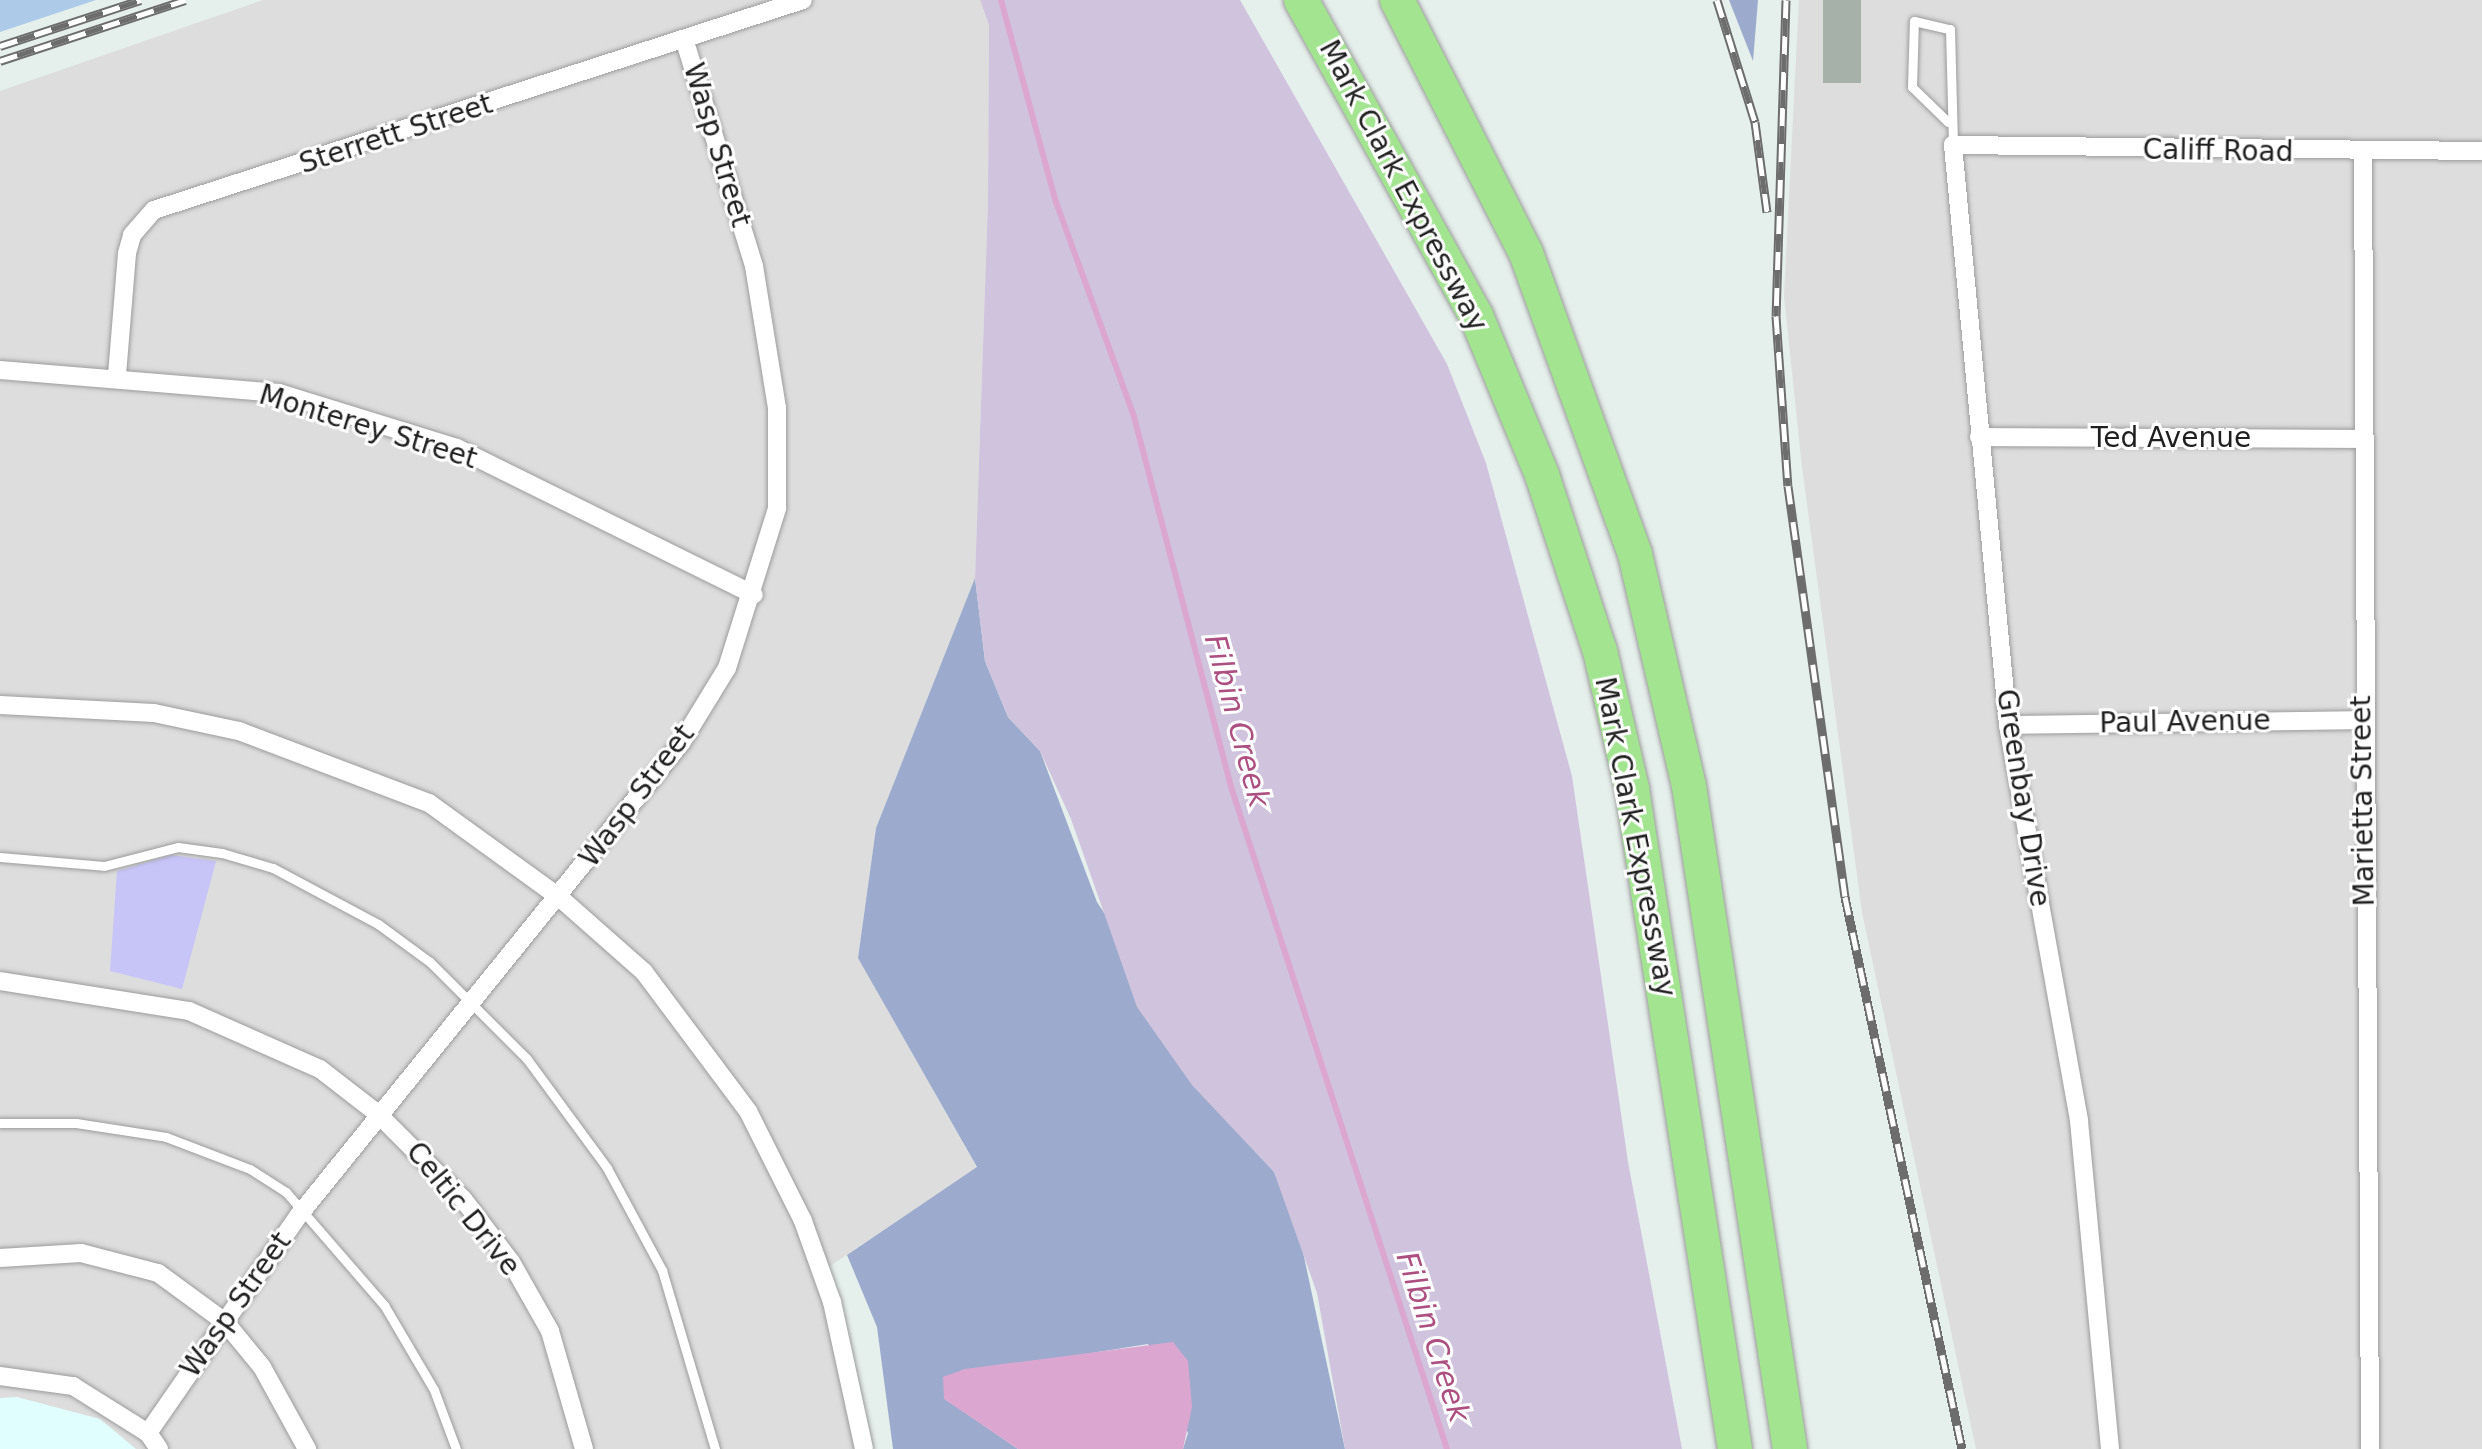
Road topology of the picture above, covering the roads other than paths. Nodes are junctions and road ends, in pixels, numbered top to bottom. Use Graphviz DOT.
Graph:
graph roads {
  1 [pos="803,0"];
  2 [pos="1301,0"];
  3 [pos="1397,0"];
  4 [pos="685,42"];
  5 [pos="1948,122"];
  6 [pos="1953,145"];
  7 [pos="2482,151"];
  8 [pos="2363,154"];
  9 [pos="0,370"];
  10 [pos="117,375"];
  11 [pos="1979,437"];
  12 [pos="2363,439"];
  13 [pos="754,595"];
  14 [pos="0,705"];
  15 [pos="2362,720"];
  16 [pos="2008,725"];
  17 [pos="0,857"];
  18 [pos="559,897"];
  19 [pos="0,981"];
  20 [pos="471,1002"];
  21 [pos="377,1113"];
  22 [pos="0,1123"];
  23 [pos="299,1215"];
  24 [pos="0,1258"];
  25 [pos="225,1322"];
  26 [pos="0,1376"];
  27 [pos="148,1433"];
  28 [pos="159,1449"];
  29 [pos="307,1449"];
  30 [pos="456,1449"];
  31 [pos="584,1449"];
  32 [pos="715,1449"];
  33 [pos="864,1449"];
  34 [pos="1735,1449"];
  35 [pos="1790,1449"];
  36 [pos="2110,1449"];
  37 [pos="2370,1449"];
  1 -- 4 [label="street, Sterrett Street"];
  2 -- 34 [label="highway, Mark Clark Expressway"];
  3 -- 35 [label="highway, Mark Clark Expressway"];
  4 -- 10 [label="street, Sterrett Street"];
  4 -- 13 [label="street, Wasp Street"];
  5 -- 5 [label="lane"];
  5 -- 6 [label="lane"];
  6 -- 8 [label="street, Califf Road"];
  6 -- 11 [label="street, Greenbay Drive"];
  7 -- 8 [label="street, Califf Road"];
  8 -- 12 [label="street, Marietta Street"];
  9 -- 10 [label="street, Monterey Street"];
  10 -- 13 [label="street, Monterey Street"];
  11 -- 12 [label="street, Ted Avenue"];
  11 -- 16 [label="street, Greenbay Drive"];
  12 -- 15 [label="street, Marietta Street"];
  13 -- 18 [label="street, Wasp Street"];
  14 -- 18 [label="street"];
  15 -- 16 [label="street, Paul Avenue"];
  15 -- 37 [label="street, Marietta Street"];
  16 -- 36 [label="street, Greenbay Drive"];
  17 -- 20 [label="lane"];
  18 -- 20 [label="street, Wasp Street"];
  18 -- 33 [label="street"];
  19 -- 21 [label="street, Celtic Drive"];
  20 -- 21 [label="street, Wasp Street"];
  20 -- 32 [label="lane"];
  21 -- 23 [label="street, Wasp Street"];
  21 -- 31 [label="street, Celtic Drive"];
  22 -- 23 [label="lane"];
  23 -- 25 [label="street, Wasp Street"];
  23 -- 30 [label="lane"];
  24 -- 25 [label="street"];
  25 -- 27 [label="street, Wasp Street"];
  25 -- 29 [label="street"];
  26 -- 27 [label="street"];
  27 -- 28 [label="street"];
}
